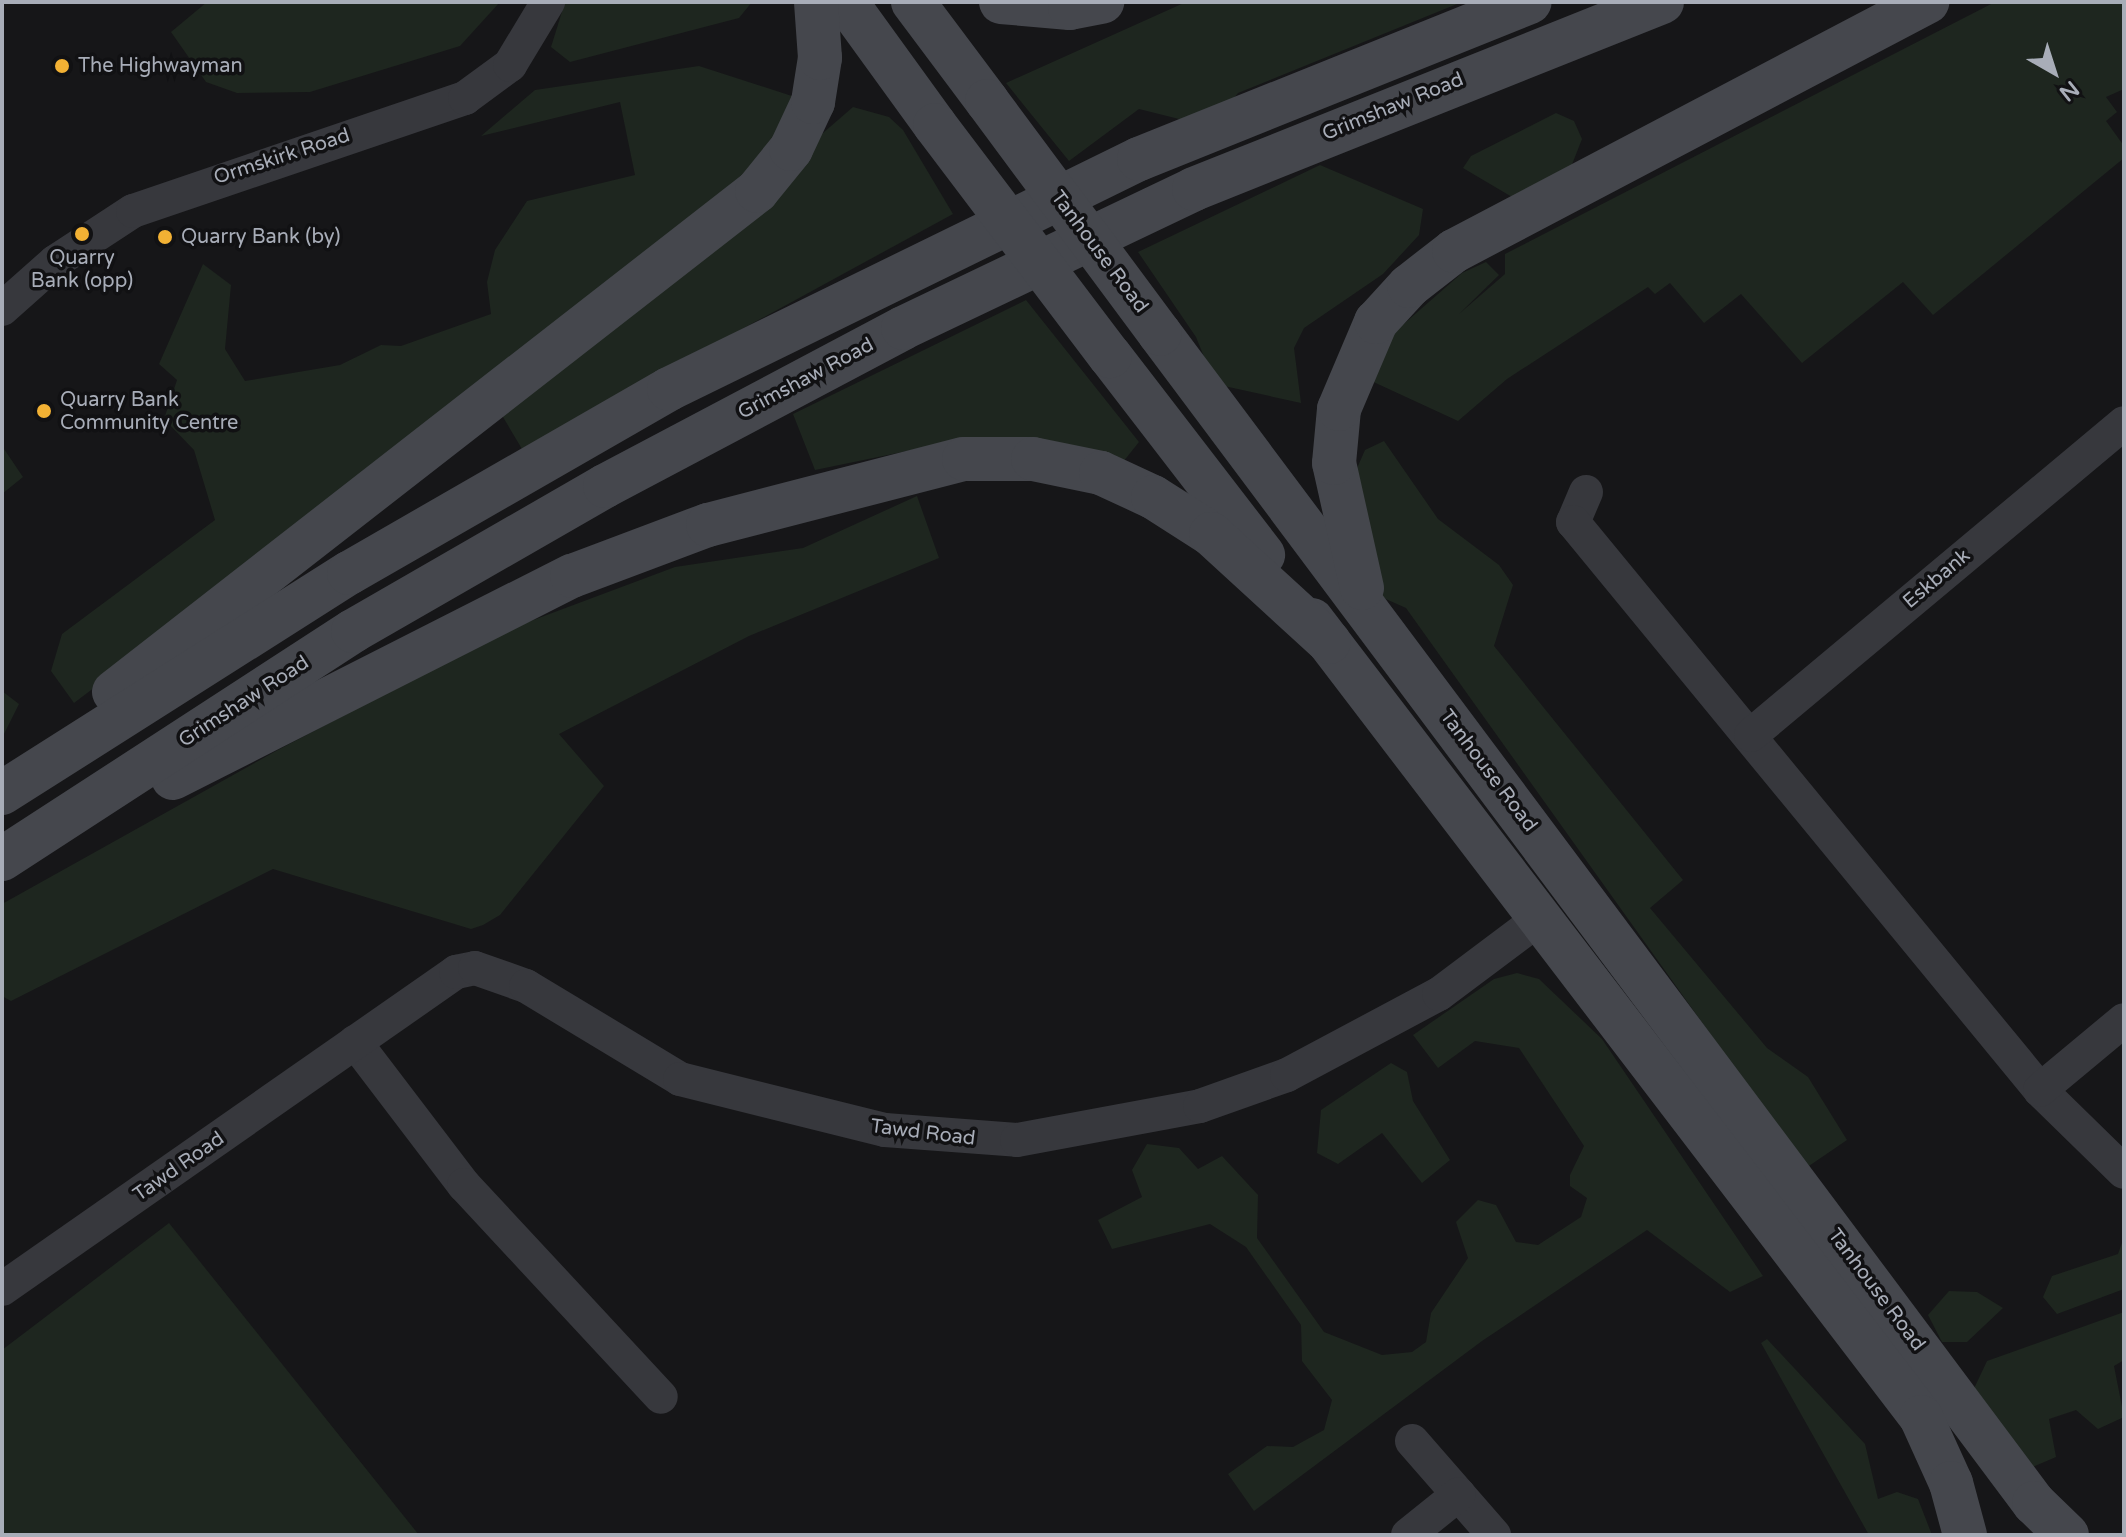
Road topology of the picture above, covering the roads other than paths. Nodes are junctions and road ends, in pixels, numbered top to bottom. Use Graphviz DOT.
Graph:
graph roads {
  1 [pos="548,2"];
  2 [pos="816,2"];
  3 [pos="846,2"];
  4 [pos="913,2"];
  5 [pos="1001,2"];
  6 [pos="1102,2"];
  7 [pos="1530,2"];
  8 [pos="1662,2"];
  9 [pos="1927,2"];
  10 [pos="2,309"];
  11 [pos="2124,423"];
  12 [pos="1586,492"];
  13 [pos="1368,610"];
  14 [pos="1329,642"];
  15 [pos="1751,735"];
  16 [pos="2,780"];
  17 [pos="2,793"];
  18 [pos="2,859"];
  19 [pos="2,867"];
  20 [pos="1543,916"];
  21 [pos="2124,1020"];
  22 [pos="355,1042"];
  23 [pos="2040,1090"];
  24 [pos="2124,1172"];
  25 [pos="2,1289"];
  26 [pos="661,1397"];
  27 [pos="1412,1441"];
  28 [pos="1459,1494"];
  29 [pos="1408,1535"];
  30 [pos="1494,1535"];
  31 [pos="1965,1535"];
  32 [pos="2067,1535"];
  1 -- 10 [label="street, Ormskirk Road"];
  2 -- 16 [label="main road"];
  3 -- 14 [label="main road, Tanhouse Road, bridge"];
  4 -- 13 [label="main road, Tanhouse Road, bridge"];
  5 -- 6 [label="main road"];
  7 -- 17 [label="main road"];
  8 -- 18 [label="main road, Grimshaw Road"];
  9 -- 13 [label="main road"];
  11 -- 15 [label="street, Eskbank"];
  12 -- 15 [label="street"];
  13 -- 32 [label="main road, Tanhouse Road"];
  14 -- 19 [label="main road"];
  14 -- 20 [label="main road, Tanhouse Road"];
  15 -- 23 [label="street"];
  20 -- 22 [label="street, Tawd Road"];
  20 -- 31 [label="main road, Tanhouse Road"];
  21 -- 23 [label="street"];
  22 -- 25 [label="street, Tawd Road"];
  22 -- 26 [label="street"];
  23 -- 24 [label="street"];
  27 -- 28 [label="street"];
  28 -- 29 [label="street"];
  28 -- 30 [label="street"];
}
